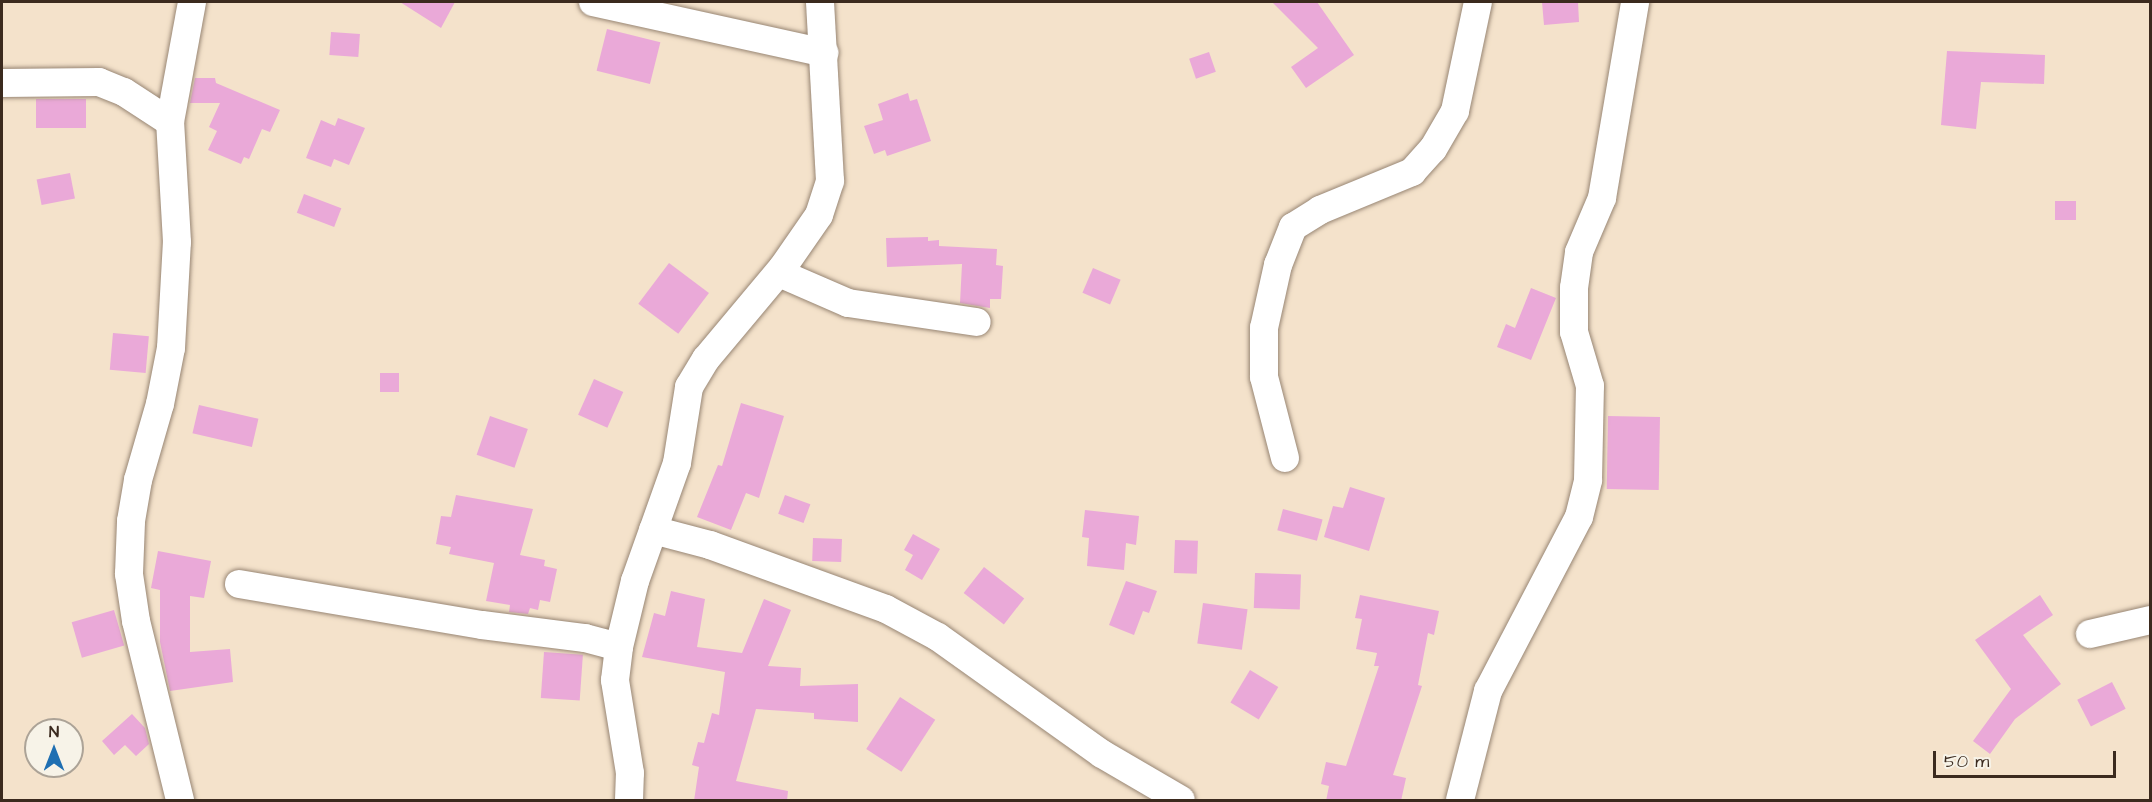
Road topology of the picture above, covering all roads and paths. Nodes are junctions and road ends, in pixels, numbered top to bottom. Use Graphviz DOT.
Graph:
graph roads {
  1 [pos="192,2"];
  2 [pos="593,2"];
  3 [pos="820,2"];
  4 [pos="1478,2"];
  5 [pos="1635,2"];
  6 [pos="824,53"];
  7 [pos="2,83"];
  8 [pos="170,122"];
  9 [pos="779,273"];
  10 [pos="977,322"];
  11 [pos="1285,458"];
  12 [pos="653,530"];
  13 [pos="239,584"];
  14 [pos="2151,620"];
  15 [pos="2090,634"];
  16 [pos="619,647"];
  17 [pos="180,801"];
  18 [pos="629,801"];
  19 [pos="1180,801"];
  20 [pos="1460,801"];
  1 -- 8 [label="street"];
  2 -- 6 [label="street"];
  3 -- 6 [label="street"];
  4 -- 11 [label="street"];
  5 -- 20 [label="street"];
  6 -- 9 [label="street"];
  7 -- 8 [label="street"];
  8 -- 17 [label="street"];
  9 -- 10 [label="street"];
  9 -- 12 [label="street"];
  12 -- 16 [label="street"];
  12 -- 19 [label="street"];
  13 -- 16 [label="street"];
  14 -- 15 [label="street"];
  16 -- 18 [label="street"];
}
